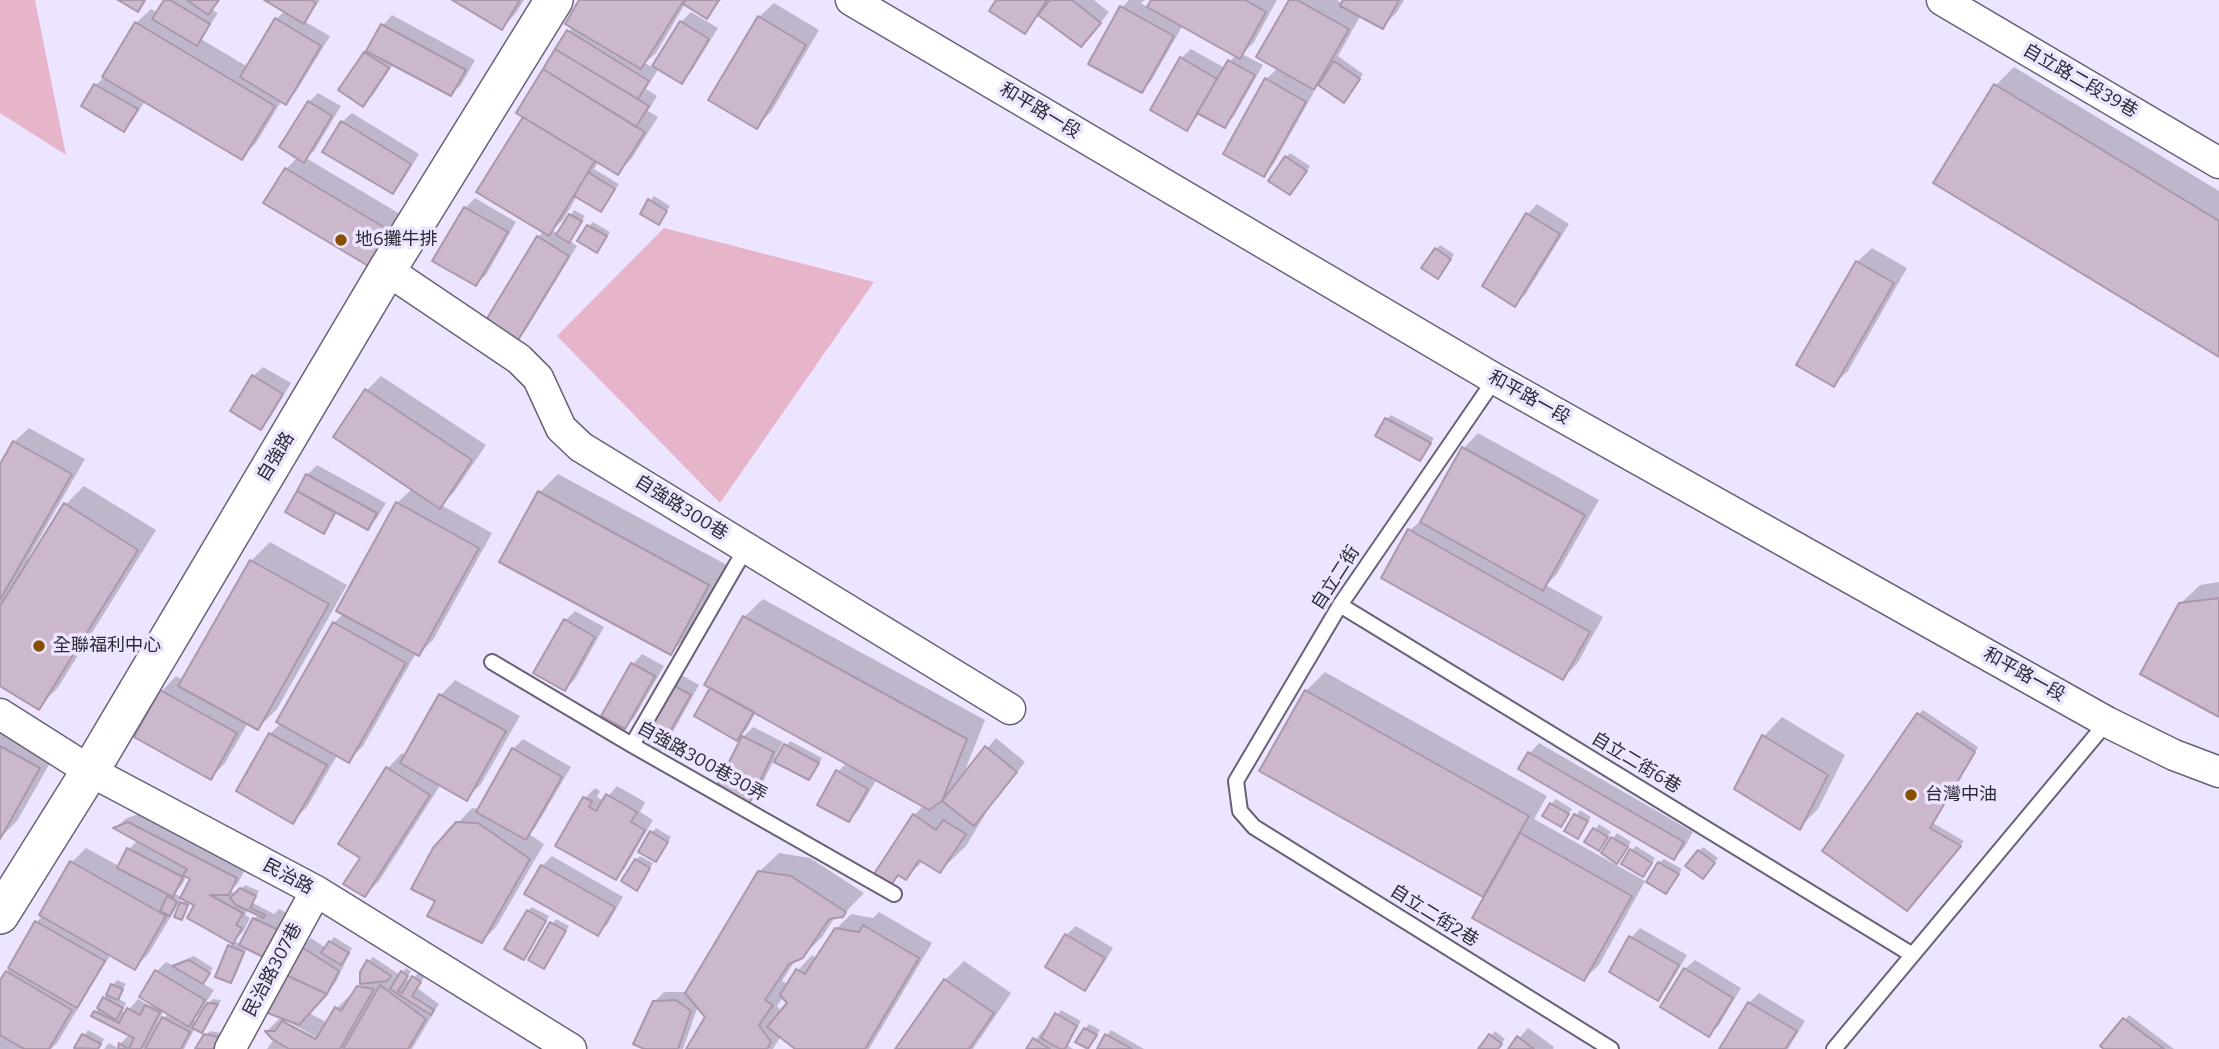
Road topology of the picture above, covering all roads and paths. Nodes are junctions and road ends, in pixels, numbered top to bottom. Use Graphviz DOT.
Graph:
graph roads {
  1 [pos="554,0"];
  2 [pos="851,0"];
  3 [pos="1942,0"];
  4 [pos="2219,163"];
  5 [pos="387,270"];
  6 [pos="1495,379"];
  7 [pos="746,548"];
  8 [pos="1339,605"];
  9 [pos="492,662"];
  10 [pos="1010,709"];
  11 [pos="0,714"];
  12 [pos="2107,722"];
  13 [pos="632,745"];
  14 [pos="90,771"];
  15 [pos="2219,772"];
  16 [pos="1240,811"];
  17 [pos="316,891"];
  18 [pos="894,894"];
  19 [pos="0,915"];
  20 [pos="1912,954"];
  21 [pos="230,1049"];
  22 [pos="571,1049"];
  23 [pos="1611,1049"];
  24 [pos="1834,1049"];
  1 -- 5 [label="street, 自強路"];
  2 -- 6 [label="street, 和平路一段"];
  3 -- 4 [label="street, 自立路二段39巷"];
  5 -- 7 [label="street, 自強路300巷"];
  5 -- 14 [label="street, 自強路"];
  6 -- 8 [label="lane, 自立二街"];
  6 -- 12 [label="street, 和平路一段"];
  7 -- 10 [label="street, 自強路300巷"];
  7 -- 13 [label="lane"];
  8 -- 16 [label="lane, 自立二街"];
  8 -- 20 [label="lane, 自立二街6巷"];
  9 -- 13 [label="lane, 自強路300巷30弄"];
  11 -- 14 [label="street, 民治路"];
  12 -- 15 [label="street, 和平路一段"];
  12 -- 20 [label="lane"];
  13 -- 18 [label="lane, 自強路300巷30弄"];
  14 -- 17 [label="street, 民治路"];
  14 -- 19 [label="street, 自強路"];
  16 -- 23 [label="lane, 自立二街2巷"];
  17 -- 21 [label="street, 民治路307巷"];
  17 -- 22 [label="street, 民治路"];
  20 -- 24 [label="lane"];
}
